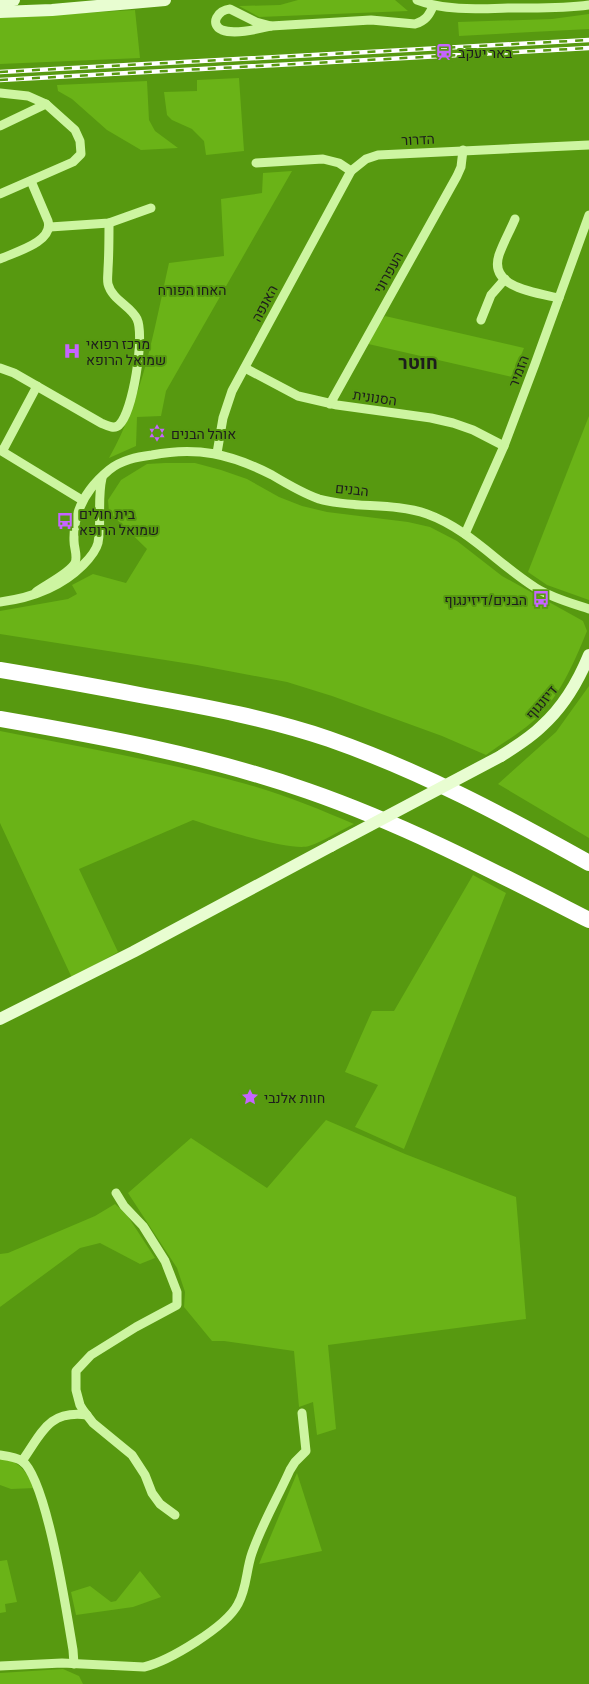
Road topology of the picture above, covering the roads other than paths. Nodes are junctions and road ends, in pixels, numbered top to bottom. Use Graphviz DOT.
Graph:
graph roads {
  1 [pos="0,0"];
  2 [pos="14,0"];
  3 [pos="166,0"];
  4 [pos="416,0"];
  5 [pos="589,5"];
  6 [pos="433,6"];
  7 [pos="0,12"];
  8 [pos="270,26"];
  9 [pos="0,93"];
  10 [pos="46,104"];
  11 [pos="0,126"];
  12 [pos="589,146"];
  13 [pos="463,150"];
  14 [pos="256,163"];
  15 [pos="350,171"];
  16 [pos="31,181"];
  17 [pos="0,194"];
  18 [pos="151,208"];
  19 [pos="589,216"];
  20 [pos="515,219"];
  21 [pos="109,223"];
  22 [pos="50,227"];
  23 [pos="0,259"];
  24 [pos="505,279"];
  25 [pos="559,298"];
  26 [pos="481,320"];
  27 [pos="0,368"];
  28 [pos="245,368"];
  29 [pos="37,386"];
  30 [pos="330,404"];
  31 [pos="504,446"];
  32 [pos="1,450"];
  33 [pos="217,453"];
  34 [pos="102,478"];
  35 [pos="82,500"];
  36 [pos="465,534"];
  37 [pos="64,578"];
  38 [pos="0,602"];
  39 [pos="589,609"];
  40 [pos="589,655"];
  41 [pos="0,670"];
  42 [pos="0,719"];
  43 [pos="589,862"];
  44 [pos="589,920"];
  45 [pos="0,1019"];
  46 [pos="116,1193"];
  47 [pos="302,1412"];
  48 [pos="87,1415"];
  49 [pos="0,1455"];
  50 [pos="22,1461"];
  51 [pos="176,1516"];
  52 [pos="74,1664"];
  53 [pos="0,1666"];
  1 -- 2 [label="street"];
  3 -- 7 [label="street"];
  4 -- 6 [label="street"];
  5 -- 6 [label="street"];
  6 -- 8 [label="street"];
  8 -- 8 [label="street"];
  9 -- 10 [label="street"];
  10 -- 11 [label="street"];
  10 -- 16 [label="street"];
  12 -- 13 [label="street, הדרור"];
  13 -- 15 [label="street, הדרור"];
  13 -- 30 [label="street, העפרוני"];
  14 -- 15 [label="street"];
  15 -- 28 [label="street, האנפה"];
  16 -- 17 [label="street"];
  16 -- 22 [label="street"];
  18 -- 21 [label="street"];
  19 -- 25 [label="street, הזמיר"];
  20 -- 24 [label="street"];
  21 -- 22 [label="street"];
  21 -- 29 [label="street"];
  22 -- 23 [label="street"];
  24 -- 25 [label="street"];
  24 -- 26 [label="street"];
  25 -- 31 [label="street, הזמיר"];
  27 -- 29 [label="street"];
  28 -- 30 [label="street, הסנונית"];
  28 -- 33 [label="street, האנפה"];
  29 -- 32 [label="street"];
  30 -- 31 [label="street, הסנונית"];
  31 -- 36 [label="street, הזמיר"];
  32 -- 35 [label="street"];
  33 -- 34 [label="street, הבנים"];
  33 -- 36 [label="street, הבנים"];
  34 -- 35 [label="street, הבנים"];
  34 -- 37 [label="street"];
  35 -- 37 [label="street, הבנים"];
  36 -- 39 [label="street, הבנים"];
  37 -- 38 [label="street"];
  40 -- 45 [label="street, דיזנגוף, bridge"];
  41 -- 43 [label="highway"];
  42 -- 44 [label="highway"];
  46 -- 48 [label="street"];
  47 -- 52 [label="street"];
  48 -- 50 [label="street"];
  48 -- 51 [label="street"];
  49 -- 50 [label="street"];
  50 -- 52 [label="street"];
  52 -- 53 [label="street"];
}
